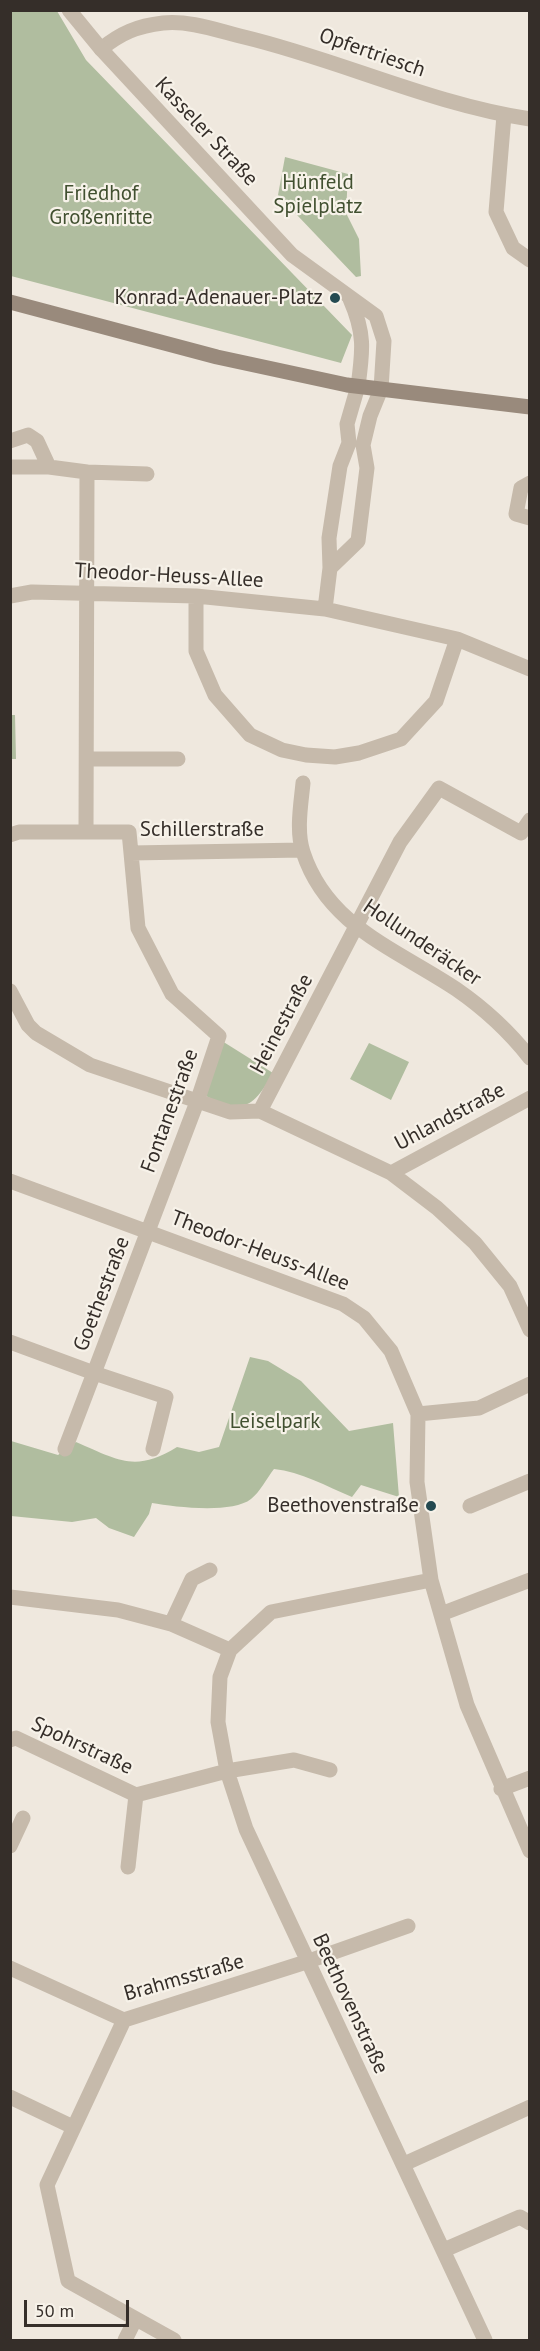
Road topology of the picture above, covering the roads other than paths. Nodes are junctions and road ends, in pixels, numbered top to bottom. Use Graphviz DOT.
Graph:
graph roads {
  1 [pos="69,10"];
  2 [pos="101,49"];
  3 [pos="504,115"];
  4 [pos="530,119"];
  5 [pos="530,260"];
  6 [pos="349,296"];
  7 [pos="10,302"];
  8 [pos="358,386"];
  9 [pos="381,389"];
  10 [pos="530,407"];
  11 [pos="10,441"];
  12 [pos="356,444"];
  13 [pos="10,467"];
  14 [pos="49,467"];
  15 [pos="87,472"];
  16 [pos="147,474"];
  17 [pos="530,483"];
  18 [pos="530,518"];
  19 [pos="330,568"];
  20 [pos="88,592"];
  21 [pos="10,596"];
  22 [pos="195,596"];
  23 [pos="325,609"];
  24 [pos="457,639"];
  25 [pos="530,669"];
  26 [pos="87,759"];
  27 [pos="178,759"];
  28 [pos="303,783"];
  29 [pos="527,831"];
  30 [pos="86,832"];
  31 [pos="10,835"];
  32 [pos="302,850"];
  33 [pos="130,854"];
  34 [pos="357,928"];
  35 [pos="10,991"];
  36 [pos="530,1058"];
  37 [pos="530,1098"];
  38 [pos="197,1102"];
  39 [pos="260,1111"];
  40 [pos="391,1173"];
  41 [pos="10,1181"];
  42 [pos="149,1231"];
  43 [pos="530,1330"];
  44 [pos="10,1342"];
  45 [pos="94,1373"];
  46 [pos="530,1384"];
  47 [pos="418,1414"];
  48 [pos="65,1449"];
  49 [pos="153,1449"];
  50 [pos="530,1481"];
  51 [pos="470,1506"];
  52 [pos="210,1570"];
  53 [pos="431,1580"];
  54 [pos="530,1580"];
  55 [pos="10,1597"];
  56 [pos="441,1614"];
  57 [pos="171,1624"];
  58 [pos="230,1650"];
  59 [pos="10,1740"];
  60 [pos="330,1770"];
  61 [pos="227,1771"];
  62 [pos="530,1778"];
  63 [pos="501,1789"];
  64 [pos="136,1795"];
  65 [pos="23,1818"];
  66 [pos="10,1846"];
  67 [pos="530,1851"];
  68 [pos="128,1867"];
  69 [pos="408,1926"];
  70 [pos="306,1962"];
  71 [pos="10,1968"];
  72 [pos="124,2020"];
  73 [pos="10,2097"];
  74 [pos="530,2108"];
  75 [pos="73,2127"];
  76 [pos="404,2164"];
  77 [pos="530,2223"];
  78 [pos="444,2250"];
  79 [pos="135,2320"];
  80 [pos="125,2340"];
  81 [pos="174,2340"];
  82 [pos="485,2340"];
  1 -- 2 [label="street, Kasseler Straße"];
  2 -- 3 [label="street, Opfertriesch"];
  2 -- 6 [label="street, Kasseler Straße"];
  3 -- 4 [label="street, Opfertriesch"];
  3 -- 5 [label="street"];
  6 -- 8 [label="street"];
  6 -- 9 [label="street, Kasseler Straße"];
  7 -- 8 [label="main road"];
  8 -- 9 [label="main road"];
  8 -- 12 [label="street"];
  9 -- 10 [label="main road"];
  9 -- 12 [label="street"];
  11 -- 14 [label="street"];
  12 -- 19 [label="street"];
  12 -- 19 [label="street"];
  13 -- 14 [label="street"];
  14 -- 15 [label="street"];
  15 -- 16 [label="street"];
  15 -- 20 [label="street"];
  17 -- 18 [label="street"];
  19 -- 23 [label="street"];
  20 -- 21 [label="street, Theodor-Heuss-Allee"];
  20 -- 22 [label="street, Theodor-Heuss-Allee"];
  20 -- 26 [label="street"];
  22 -- 23 [label="street, Theodor-Heuss-Allee"];
  22 -- 24 [label="street"];
  23 -- 24 [label="street, Theodor-Heuss-Allee"];
  24 -- 25 [label="street, Theodor-Heuss-Allee"];
  26 -- 27 [label="street"];
  26 -- 30 [label="street"];
  28 -- 32 [label="street, Hollunderäcker"];
  29 -- 34 [label="street, Heinestraße"];
  30 -- 31 [label="street, Schillerstraße"];
  30 -- 33 [label="street, Schillerstraße"];
  32 -- 33 [label="street, Schillerstraße"];
  32 -- 34 [label="street, Hollunderäcker"];
  33 -- 38 [label="street, Fontanestraße"];
  34 -- 36 [label="street, Hollunderäcker"];
  34 -- 39 [label="street, Heinestraße"];
  35 -- 38 [label="street"];
  37 -- 40 [label="street, Uhlandstraße"];
  38 -- 39 [label="street"];
  38 -- 42 [label="street, Fontanestraße"];
  39 -- 40 [label="street, Uhlandstraße"];
  40 -- 43 [label="street, Uhlandstraße"];
  41 -- 42 [label="street, Theodor-Heuss-Allee"];
  42 -- 45 [label="street, Goethestraße"];
  42 -- 47 [label="street, Theodor-Heuss-Allee"];
  44 -- 45 [label="street, Goethestraße"];
  45 -- 48 [label="street, Goethestraße"];
  45 -- 49 [label="street, Goethestraße"];
  46 -- 47 [label="street"];
  47 -- 53 [label="street, Theodor-Heuss-Allee"];
  50 -- 51 [label="street"];
  52 -- 57 [label="street"];
  53 -- 56 [label="street, Theodor-Heuss-Allee"];
  53 -- 58 [label="street, Beethovenstraße"];
  54 -- 56 [label="street"];
  55 -- 57 [label="street"];
  56 -- 63 [label="street, Theodor-Heuss-Allee"];
  57 -- 58 [label="street"];
  58 -- 61 [label="street, Beethovenstraße"];
  59 -- 64 [label="street, Spohrstraße"];
  60 -- 61 [label="street"];
  61 -- 64 [label="street, Spohrstraße"];
  61 -- 70 [label="street, Beethovenstraße"];
  62 -- 63 [label="street"];
  63 -- 67 [label="street, Theodor-Heuss-Allee"];
  64 -- 68 [label="street, Spohrstraße"];
  65 -- 66 [label="street"];
  69 -- 70 [label="street, Brahmsstraße"];
  70 -- 72 [label="street, Brahmsstraße"];
  70 -- 76 [label="street, Beethovenstraße"];
  71 -- 72 [label="street, Brahmsstraße"];
  72 -- 75 [label="street"];
  73 -- 75 [label="street"];
  74 -- 76 [label="street"];
  75 -- 79 [label="street"];
  76 -- 78 [label="street, Beethovenstraße"];
  77 -- 78 [label="street"];
  78 -- 82 [label="street, Beethovenstraße"];
  79 -- 80 [label="street"];
  79 -- 81 [label="street"];
}
